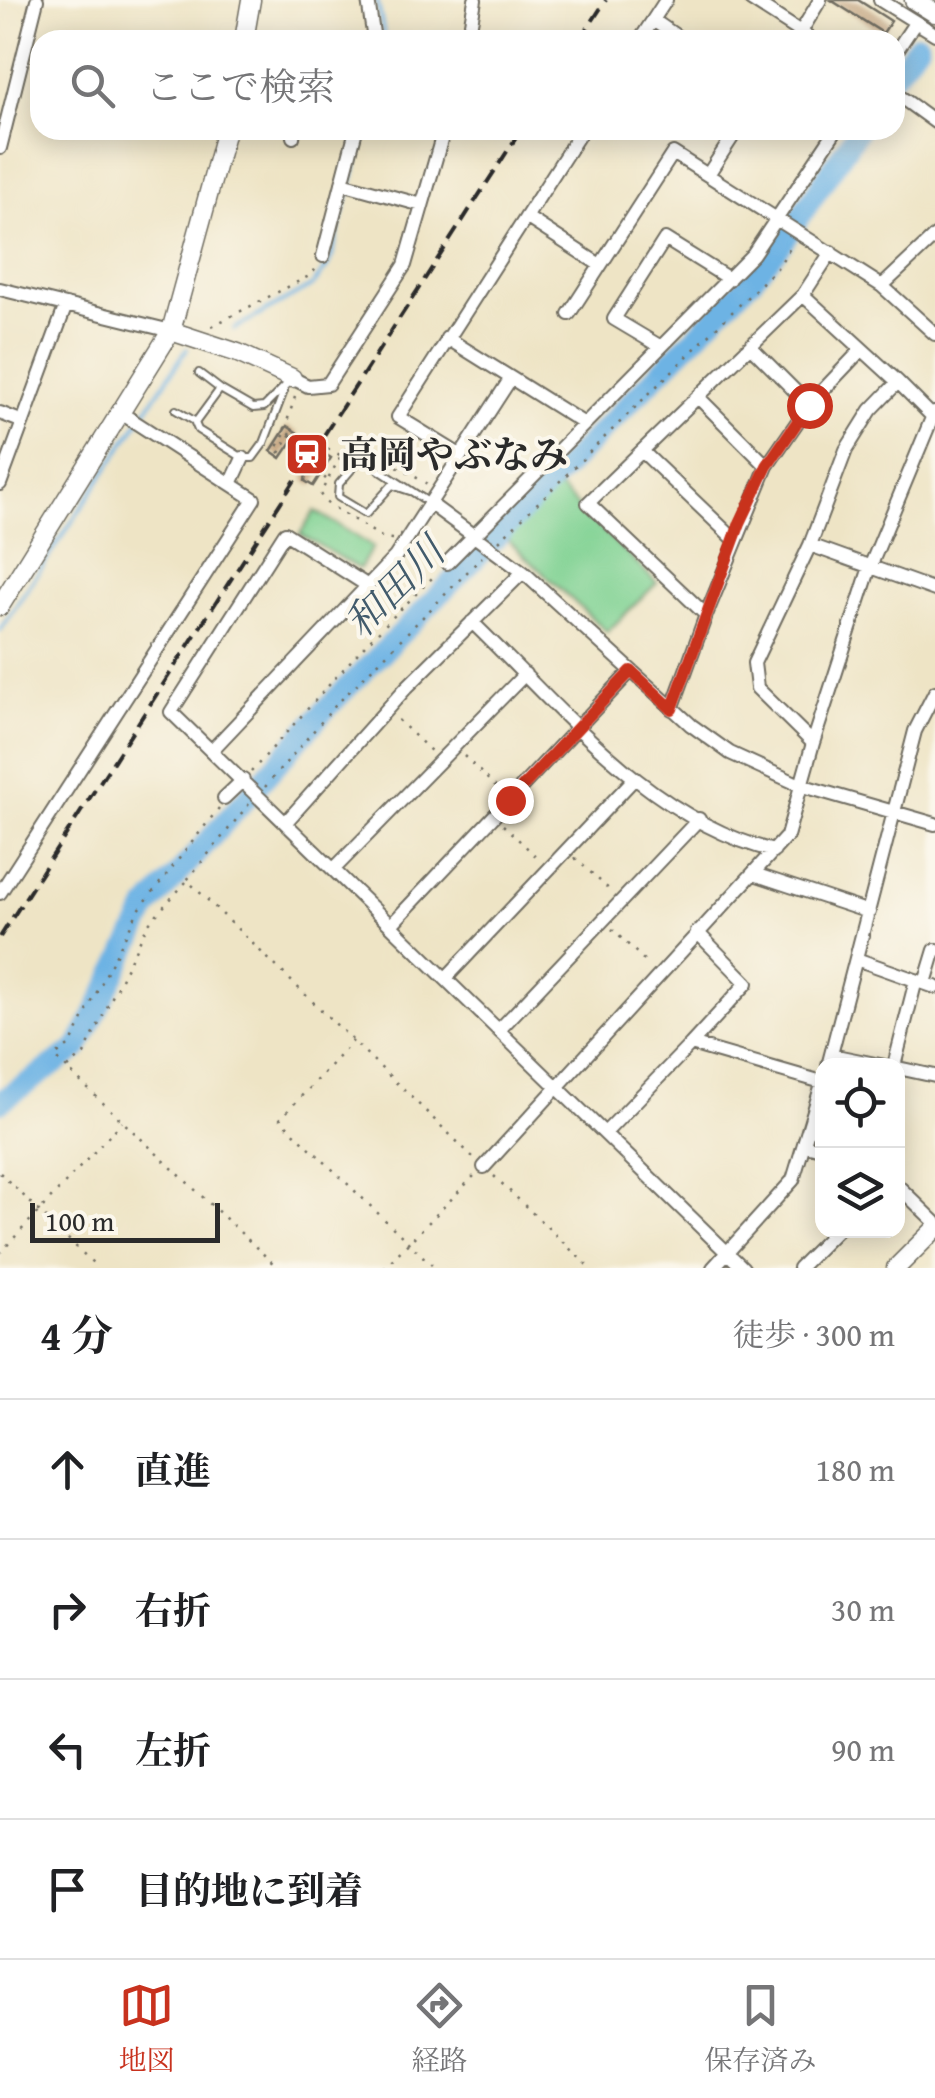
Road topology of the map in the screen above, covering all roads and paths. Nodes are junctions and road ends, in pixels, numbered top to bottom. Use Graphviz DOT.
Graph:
graph roads {
  1 [pos="37,0"];
  2 [pos="251,0"];
  3 [pos="368,0"];
  4 [pos="474,0"];
  5 [pos="666,0"];
  6 [pos="751,0"];
  7 [pos="820,0"];
  8 [pos="880,0"];
  9 [pos="914,0"];
  10 [pos="935,14"];
  11 [pos="653,20"];
  12 [pos="916,23"];
  13 [pos="246,30"];
  14 [pos="372,30"];
  15 [pos="470,30"];
  16 [pos="646,30"];
  17 [pos="668,30"];
  18 [pos="793,30"];
  19 [pos="806,30"];
  20 [pos="935,34"];
  21 [pos="905,39"];
  22 [pos="7,91"];
  23 [pos="905,100"];
  24 [pos="935,122"];
  25 [pos="223,140"];
  26 [pos="353,140"];
  27 [pos="441,140"];
  28 [pos="576,140"];
  29 [pos="730,140"];
  30 [pos="830,140"];
  31 [pos="0,148"];
  32 [pos="709,173"];
  33 [pos="342,184"];
  34 [pos="422,205"];
  35 [pos="526,217"];
  36 [pos="782,221"];
  37 [pos="935,236"];
  38 [pos="831,252"];
  39 [pos="323,256"];
  40 [pos="600,265"];
  41 [pos="729,279"];
  42 [pos="882,286"];
  43 [pos="0,289"];
  44 [pos="803,295"];
  45 [pos="66,305"];
  46 [pos="568,314"];
  47 [pos="210,327"];
  48 [pos="171,331"];
  49 [pos="935,334"];
  50 [pos="447,338"];
  51 [pos="661,346"];
  52 [pos="751,347"];
  53 [pos="862,349"];
  54 [pos="199,373"];
  55 [pos="511,378"];
  56 [pos="898,382"];
  57 [pos="220,389"];
  58 [pos="290,389"];
  59 [pos="700,398"];
  60 [pos="809,405"];
  61 [pos="176,410"];
  62 [pos="0,413"];
  63 [pos="934,413"];
  64 [pos="124,415"];
  65 [pos="23,422"];
  66 [pos="196,422"];
  67 [pos="583,423"];
  68 [pos="293,428"];
  69 [pos="288,434"];
  70 [pos="297,441"];
  71 [pos="275,450"];
  72 [pos="644,452"];
  73 [pos="340,456"];
  74 [pos="460,456"];
  75 [pos="323,457"];
  76 [pos="243,458"];
  77 [pos="767,466"];
  78 [pos="316,475"];
  79 [pos="326,479"];
  80 [pos="427,483"];
  81 [pos="0,484"];
  82 [pos="231,484"];
  83 [pos="413,492"];
  84 [pos="429,503"];
  85 [pos="476,536"];
  86 [pos="392,539"];
  87 [pos="734,539"];
  88 [pos="810,545"];
  89 [pos="447,564"];
  90 [pos="870,566"];
  91 [pos="523,572"];
  92 [pos="368,586"];
  93 [pos="935,590"];
  94 [pos="0,606"];
  95 [pos="706,615"];
  96 [pos="472,622"];
  97 [pos="631,671"];
  98 [pos="525,674"];
  99 [pos="935,692"];
  100 [pos="387,709"];
  101 [pos="672,709"];
  102 [pos="580,726"];
  103 [pos="814,743"];
  104 [pos="454,746"];
  105 [pos="212,750"];
  106 [pos="440,760"];
  107 [pos="634,778"];
  108 [pos="243,781"];
  109 [pos="800,785"];
  110 [pos="224,798"];
  111 [pos="510,800"];
  112 [pos="895,810"];
  113 [pos="494,816"];
  114 [pos="699,820"];
  115 [pos="286,822"];
  116 [pos="935,824"];
  117 [pos="566,850"];
  118 [pos="774,851"];
  119 [pos="334,869"];
  120 [pos="549,869"];
  121 [pos="754,874"];
  122 [pos="187,880"];
  123 [pos="0,893"];
  124 [pos="622,901"];
  125 [pos="869,912"];
  126 [pos="603,921"];
  127 [pos="391,924"];
  128 [pos="697,932"];
  129 [pos="935,950"];
  130 [pos="858,960"];
  131 [pos="657,973"];
  132 [pos="446,978"];
  133 [pos="925,983"];
  134 [pos="499,1030"];
  135 [pos="353,1041"];
  136 [pos="690,1044"];
  137 [pos="830,1058"];
  138 [pos="899,1058"];
  139 [pos="67,1069"];
  140 [pos="905,1069"];
  141 [pos="935,1076"];
  142 [pos="815,1081"];
  143 [pos="556,1090"];
  144 [pos="815,1109"];
  145 [pos="123,1121"];
  146 [pos="605,1133"];
  147 [pos="805,1145"];
  148 [pos="815,1148"];
  149 [pos="484,1167"];
  150 [pos="0,1173"];
  151 [pos="905,1193"];
  152 [pos="40,1212"];
  153 [pos="935,1225"];
  154 [pos="828,1238"];
  155 [pos="409,1243"];
  156 [pos="0,1253"];
  157 [pos="728,1253"];
  158 [pos="98,1268"];
  159 [pos="278,1268"];
  160 [pos="384,1268"];
  161 [pos="435,1268"];
  162 [pos="714,1268"];
  163 [pos="744,1268"];
  164 [pos="798,1268"];
  165 [pos="896,1268"];
  1 -- 22 [label="street"];
  2 -- 13 [label="street"];
  3 -- 14 [label="street"];
  4 -- 15 [label="street"];
  5 -- 11 [label="street"];
  6 -- 18 [label="street"];
  7 -- 19 [label="street"];
  8 -- 12 [label="street"];
  9 -- 10 [label="street"];
  11 -- 16 [label="street"];
  11 -- 17 [label="street"];
  12 -- 20 [label="street"];
  12 -- 21 [label="street"];
  22 -- 31 [label="street"];
  23 -- 24 [label="street"];
  25 -- 48 [label="street"];
  26 -- 33 [label="street"];
  27 -- 34 [label="street"];
  28 -- 35 [label="street"];
  29 -- 32 [label="street"];
  30 -- 36 [label="street"];
  32 -- 36 [label="street"];
  32 -- 40 [label="street"];
  33 -- 34 [label="street"];
  33 -- 39 [label="street"];
  34 -- 58 [label="street"];
  35 -- 40 [label="street"];
  35 -- 50 [label="street"];
  36 -- 38 [label="street"];
  36 -- 41 [label="street"];
  37 -- 42 [label="street"];
  38 -- 42 [label="street"];
  38 -- 44 [label="street"];
  39 -- 47 [label="path"];
  40 -- 46 [label="street"];
  41 -- 51 [label="street"];
  41 -- 51 [label="street"];
  42 -- 49 [label="street"];
  43 -- 45 [label="street"];
  44 -- 52 [label="street"];
  44 -- 53 [label="street"];
  45 -- 48 [label="street"];
  45 -- 65 [label="street"];
  48 -- 58 [label="street"];
  48 -- 64 [label="street"];
  50 -- 55 [label="street"];
  50 -- 74 [label="street"];
  51 -- 67 [label="street"];
  52 -- 59 [label="street"];
  52 -- 60 [label="street"];
  53 -- 56 [label="street"];
  53 -- 60 [label="street"];
  54 -- 57 [label="lane"];
  55 -- 67 [label="street"];
  55 -- 74 [label="street"];
  56 -- 63 [label="street"];
  56 -- 88 [label="street"];
  57 -- 58 [label="lane"];
  57 -- 66 [label="lane"];
  58 -- 69 [label="path"];
  58 -- 76 [label="lane"];
  59 -- 72 [label="street"];
  59 -- 77 [label="street"];
  60 -- 77 [label="street"];
  61 -- 66 [label="lane"];
  62 -- 65 [label="street"];
  63 -- 90 [label="street"];
  64 -- 82 [label="street"];
  64 -- 94 [label="street"];
  65 -- 81 [label="street"];
  66 -- 76 [label="lane"];
  67 -- 85 [label="street"];
  68 -- 69 [label="path, bridge"];
  69 -- 70 [label="path"];
  69 -- 71 [label="path, bridge"];
  69 -- 75 [label="path, bridge"];
  72 -- 87 [label="street"];
  72 -- 95 [label="street"];
  73 -- 75 [label="path, bridge"];
  73 -- 79 [label="path"];
  73 -- 80 [label="path"];
  74 -- 84 [label="street"];
  75 -- 78 [label="path"];
  75 -- 79 [label="path"];
  76 -- 82 [label="street"];
  77 -- 87 [label="street"];
  79 -- 86 [label="path"];
  82 -- 123 [label="street"];
  83 -- 83 [label="lane"];
  83 -- 84 [label="lane"];
  84 -- 85 [label="street"];
  84 -- 92 [label="street"];
  85 -- 89 [label="street"];
  85 -- 91 [label="street"];
  87 -- 95 [label="street"];
  88 -- 90 [label="street"];
  88 -- 103 [label="street"];
  89 -- 108 [label="path"];
  90 -- 93 [label="street"];
  90 -- 103 [label="street"];
  91 -- 96 [label="street"];
  91 -- 97 [label="street"];
  92 -- 105 [label="street"];
  92 -- 105 [label="street"];
  95 -- 101 [label="street"];
  96 -- 98 [label="street"];
  96 -- 100 [label="street"];
  97 -- 101 [label="street"];
  97 -- 102 [label="street"];
  98 -- 102 [label="street"];
  98 -- 104 [label="street"];
  99 -- 112 [label="street"];
  100 -- 106 [label="path"];
  100 -- 115 [label="street"];
  101 -- 109 [label="street"];
  102 -- 107 [label="street"];
  102 -- 111 [label="street"];
  103 -- 109 [label="street"];
  104 -- 106 [label="street"];
  104 -- 111 [label="path"];
  105 -- 108 [label="street"];
  106 -- 119 [label="street"];
  107 -- 114 [label="street"];
  107 -- 117 [label="street"];
  108 -- 110 [label="street"];
  108 -- 115 [label="street"];
  109 -- 112 [label="street"];
  109 -- 118 [label="street"];
  110 -- 139 [label="path"];
  111 -- 113 [label="street"];
  112 -- 116 [label="street"];
  112 -- 125 [label="street"];
  113 -- 120 [label="path"];
  113 -- 127 [label="street"];
  114 -- 118 [label="street"];
  114 -- 124 [label="street"];
  115 -- 119 [label="street"];
  117 -- 120 [label="street"];
  117 -- 124 [label="path"];
  118 -- 121 [label="street"];
  119 -- 127 [label="street"];
  120 -- 132 [label="street"];
  121 -- 125 [label="street"];
  121 -- 128 [label="street"];
  122 -- 139 [label="path"];
  124 -- 126 [label="street"];
  125 -- 130 [label="street"];
  126 -- 131 [label="path"];
  126 -- 134 [label="street"];
  127 -- 132 [label="street"];
  128 -- 131 [label="street"];
  128 -- 136 [label="street"];
  129 -- 133 [label="street"];
  130 -- 133 [label="street"];
  130 -- 137 [label="street"];
  131 -- 143 [label="street"];
  132 -- 134 [label="street"];
  133 -- 138 [label="street"];
  134 -- 143 [label="street"];
  135 -- 155 [label="path"];
  136 -- 142 [label="street"];
  136 -- 146 [label="street"];
  139 -- 145 [label="path"];
  140 -- 141 [label="street"];
  143 -- 146 [label="street"];
  143 -- 149 [label="street"];
  144 -- 147 [label="street"];
  145 -- 152 [label="path"];
  145 -- 159 [label="path"];
  146 -- 157 [label="street"];
  147 -- 148 [label="street"];
  147 -- 157 [label="street"];
  149 -- 155 [label="path"];
  150 -- 152 [label="path"];
  151 -- 153 [label="street"];
  152 -- 156 [label="path"];
  152 -- 158 [label="path"];
  153 -- 165 [label="street"];
  154 -- 164 [label="street"];
  155 -- 160 [label="path"];
  155 -- 161 [label="path"];
  157 -- 162 [label="street"];
  157 -- 163 [label="street"];
}
